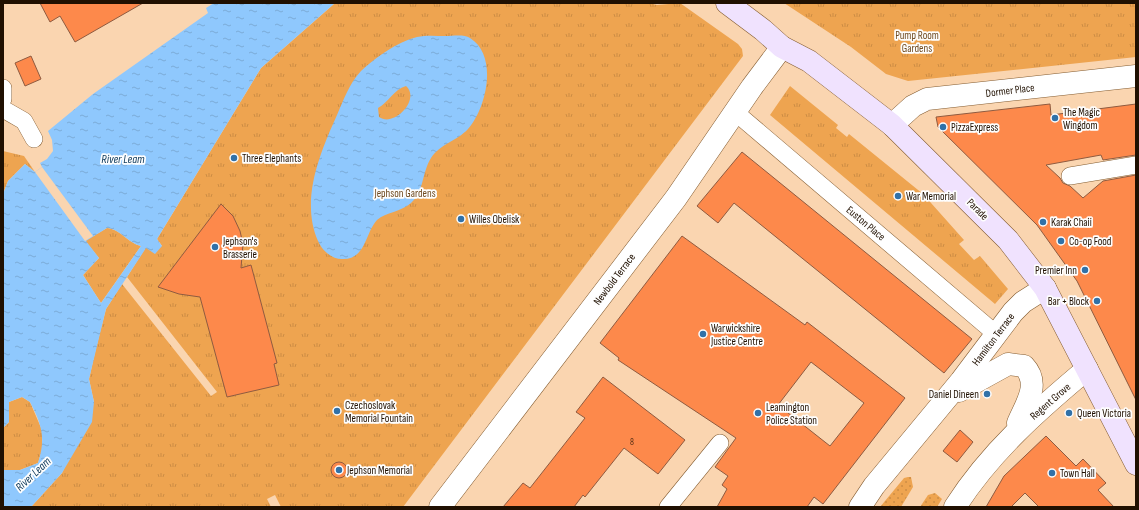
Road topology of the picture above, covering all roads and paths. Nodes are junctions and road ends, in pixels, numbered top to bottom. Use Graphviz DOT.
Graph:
graph roads {
  1 [pos="727,3"];
  2 [pos="782,47"];
  3 [pos="1136,76"];
  4 [pos="3,88"];
  5 [pos="3,98"];
  6 [pos="3,109"];
  7 [pos="735,112"];
  8 [pos="892,125"];
  9 [pos="34,139"];
  10 [pos="1136,166"];
  11 [pos="1070,176"];
  12 [pos="1045,288"];
  13 [pos="996,334"];
  14 [pos="1027,369"];
  15 [pos="1087,369"];
  16 [pos="947,398"];
  17 [pos="1014,434"];
  18 [pos="720,443"];
  19 [pos="1136,464"];
  20 [pos="440,507"];
  21 [pos="668,507"];
  22 [pos="860,507"];
  23 [pos="955,507"];
  1 -- 2 [label="main road, Parade"];
  2 -- 7 [label="street, Newbold Terrace"];
  2 -- 8 [label="main road, Parade"];
  3 -- 8 [label="street, Dormer Place"];
  4 -- 5 [label="street"];
  6 -- 9 [label="street"];
  7 -- 13 [label="street, Euston Place"];
  7 -- 20 [label="street, Newbold Terrace"];
  8 -- 12 [label="main road, Parade"];
  10 -- 11 [label="street"];
  12 -- 13 [label="street, Hamilton Terrace"];
  12 -- 15 [label="main road, Parade"];
  13 -- 16 [label="street, Hamilton Terrace"];
  14 -- 16 [label="street, Hamilton Terrace"];
  14 -- 17 [label="street, Regent Grove"];
  15 -- 17 [label="street, Regent Grove"];
  15 -- 19 [label="main road, Parade"];
  16 -- 22 [label="street, Hamilton Terrace"];
  17 -- 23 [label="street, Regent Grove"];
  18 -- 21 [label="street"];
}
